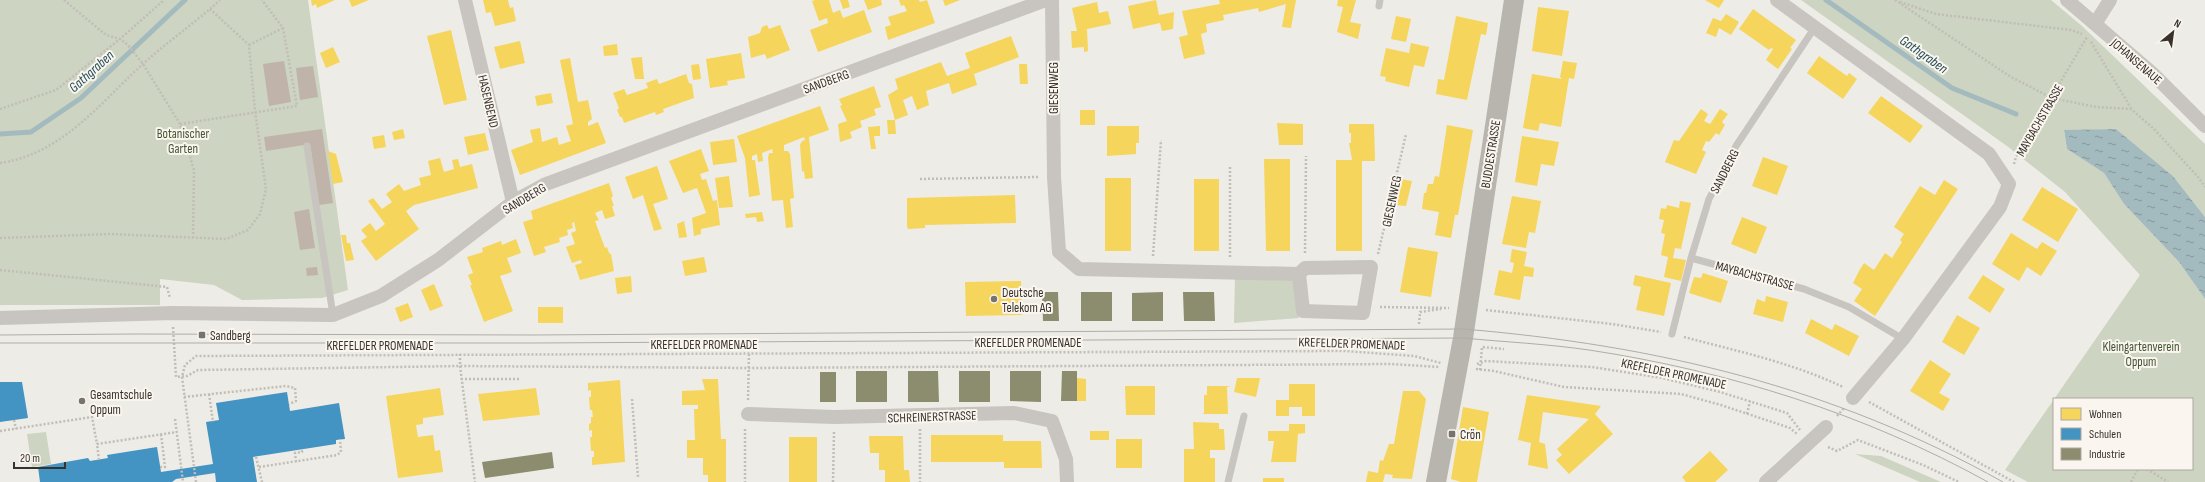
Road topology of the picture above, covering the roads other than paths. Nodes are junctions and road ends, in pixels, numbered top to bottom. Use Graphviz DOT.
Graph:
graph roads {
  1 [pos="465,0"];
  2 [pos="1046,0"];
  3 [pos="1052,0"];
  4 [pos="1514,0"];
  5 [pos="1776,0"];
  6 [pos="2066,0"];
  7 [pos="2110,0"];
  8 [pos="1815,27"];
  9 [pos="2091,30"];
  10 [pos="2205,126"];
  11 [pos="307,146"];
  12 [pos="513,202"];
  13 [pos="1691,258"];
  14 [pos="1302,271"];
  15 [pos="333,315"];
  16 [pos="0,318"];
  17 [pos="1672,334"];
  18 [pos="1903,339"];
  19 [pos="1854,395"];
  20 [pos="748,414"];
  21 [pos="1244,416"];
  22 [pos="1826,427"];
  23 [pos="1067,482"];
  24 [pos="1228,482"];
  25 [pos="1436,482"];
  26 [pos="1766,482"];
  1 -- 12 [label="street, HASENBEND"];
  2 -- 12 [label="street, SANDBERG"];
  3 -- 14 [label="street, GIESENWEG"];
  4 -- 25 [label="main road, BUDDESTRASSE"];
  5 -- 8 [label="street"];
  6 -- 9 [label="street, JOHANSENAUE"];
  7 -- 9 [label="street"];
  8 -- 13 [label="lane, SANDBERG"];
  8 -- 18 [label="street"];
  9 -- 10 [label="street, JOHANSENAUE"];
  11 -- 15 [label="lane"];
  12 -- 15 [label="street, SANDBERG"];
  13 -- 17 [label="lane, SANDBERG"];
  13 -- 18 [label="lane, MAYBACHSTRASSE"];
  14 -- 14 [label="street, GIESENWEG"];
  15 -- 16 [label="street, SANDBERG"];
  18 -- 19 [label="street"];
  20 -- 23 [label="street, SCHREINERSTRASSE"];
  21 -- 24 [label="lane"];
  22 -- 26 [label="street"];
}
